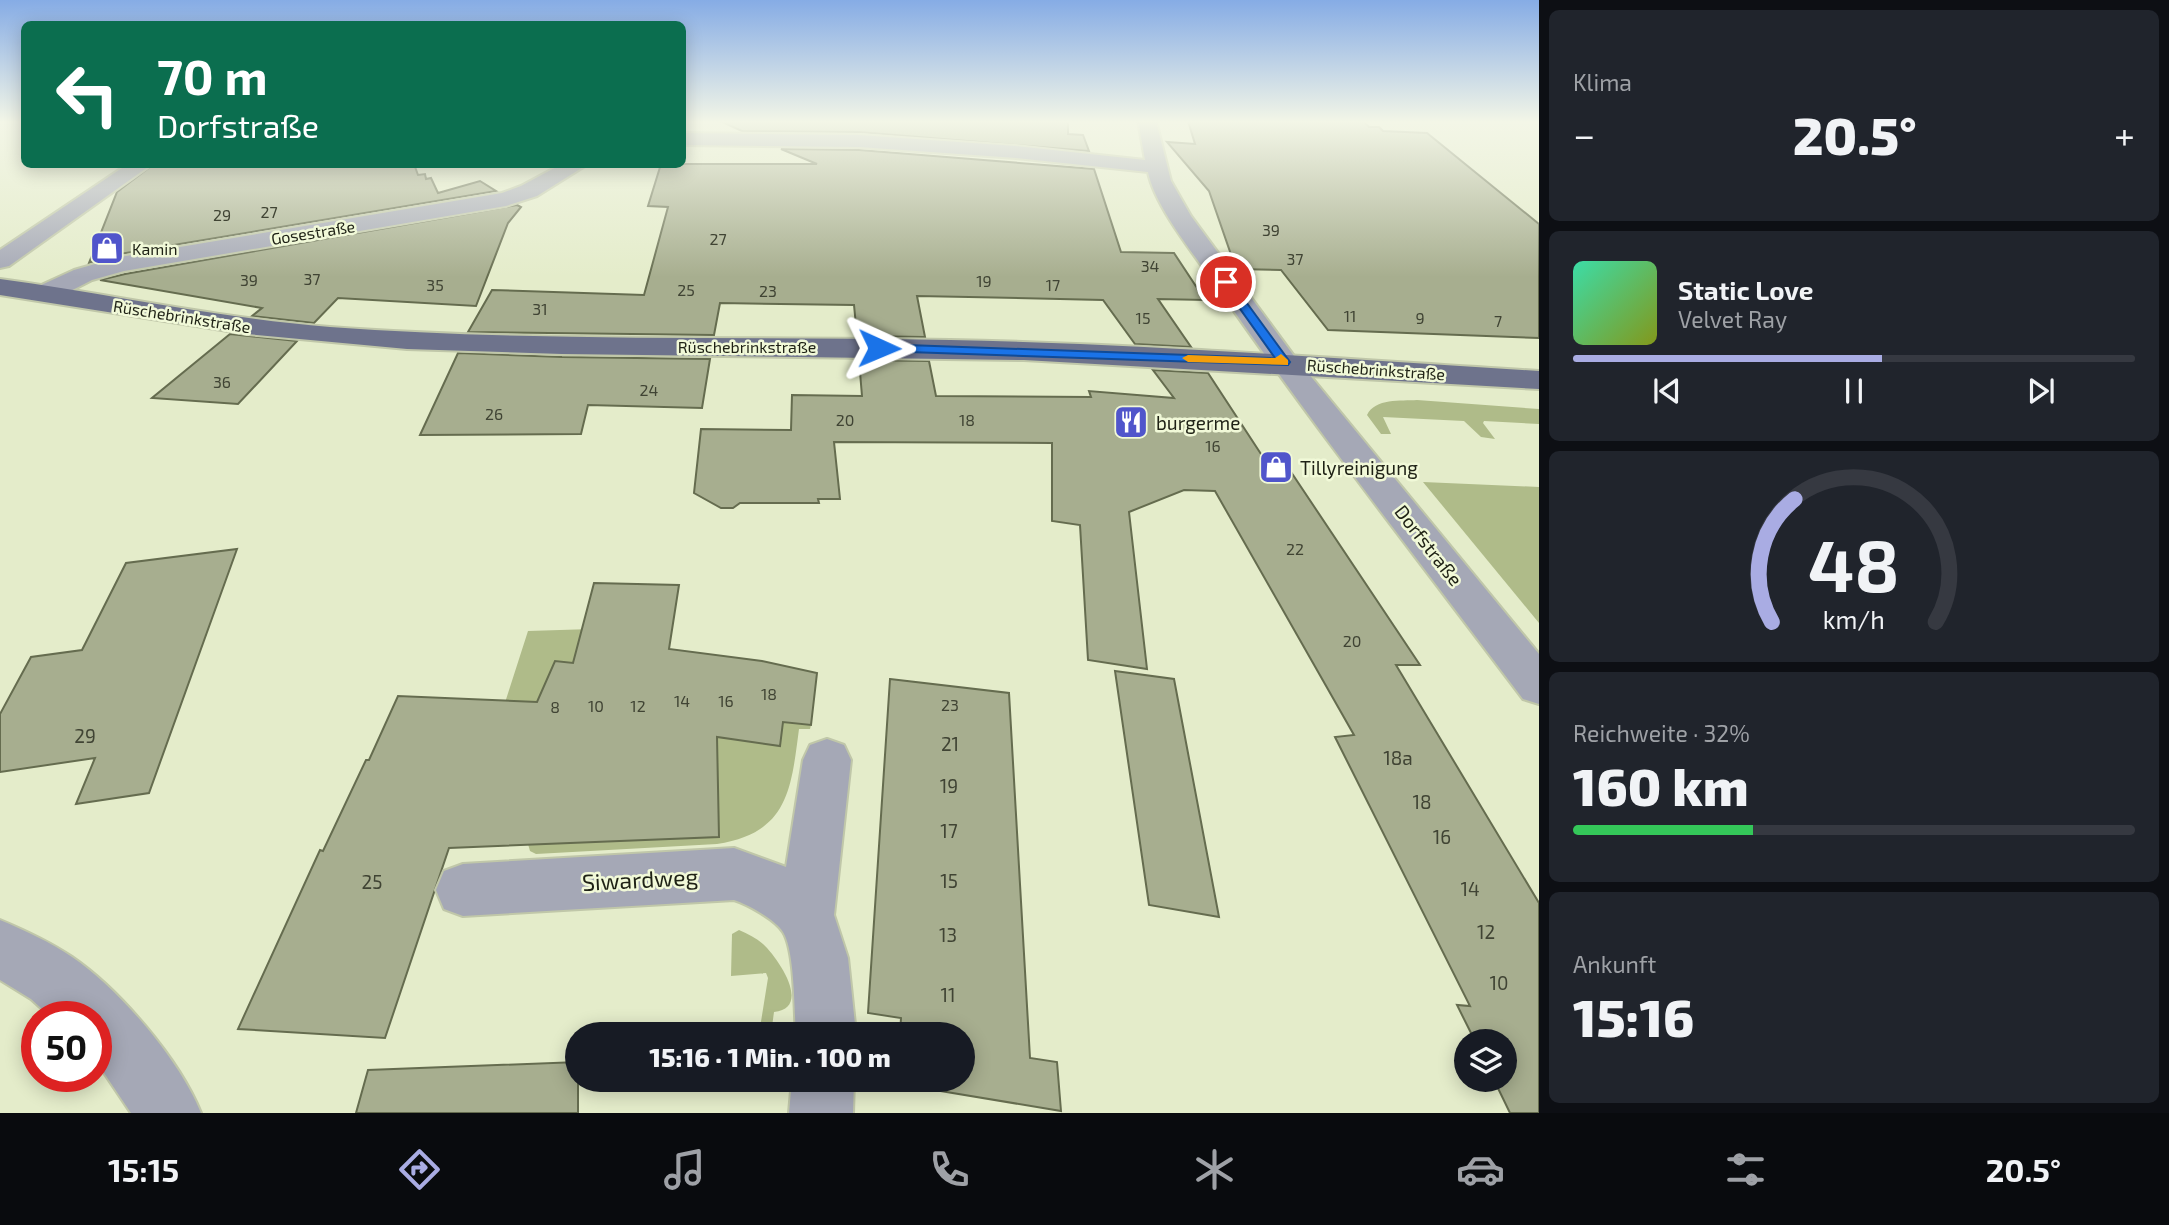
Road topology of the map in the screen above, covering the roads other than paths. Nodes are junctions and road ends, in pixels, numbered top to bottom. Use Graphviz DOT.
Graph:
graph roads {
  1 [pos="129,173"];
  2 [pos="562,173"];
  3 [pos="1159,173"];
  4 [pos="0,261"];
  5 [pos="0,287"];
  6 [pos="46,293"];
  7 [pos="1284,362"];
  8 [pos="1539,380"];
  9 [pos="1539,686"];
  10 [pos="827,760"];
  11 [pos="463,890"];
  12 [pos="806,915"];
  13 [pos="0,948"];
  14 [pos="77,1001"];
  15 [pos="824,1022"];
  16 [pos="112,1033"];
  17 [pos="822,1092"];
  18 [pos="169,1113"];
  19 [pos="821,1113"];
  1 -- 4 [label="street"];
  2 -- 6 [label="street, Gosestraße"];
  3 -- 7 [label="street, Dorfstraße"];
  5 -- 6 [label="main road, Rüschebrinkstraße"];
  6 -- 7 [label="main road, Rüschebrinkstraße"];
  7 -- 8 [label="main road, Rüschebrinkstraße"];
  7 -- 9 [label="street, Dorfstraße"];
  10 -- 12 [label="street"];
  11 -- 12 [label="street, Siwardweg"];
  12 -- 15 [label="street"];
  13 -- 14 [label="street"];
  16 -- 18 [label="street"];
  17 -- 19 [label="street"];
}
